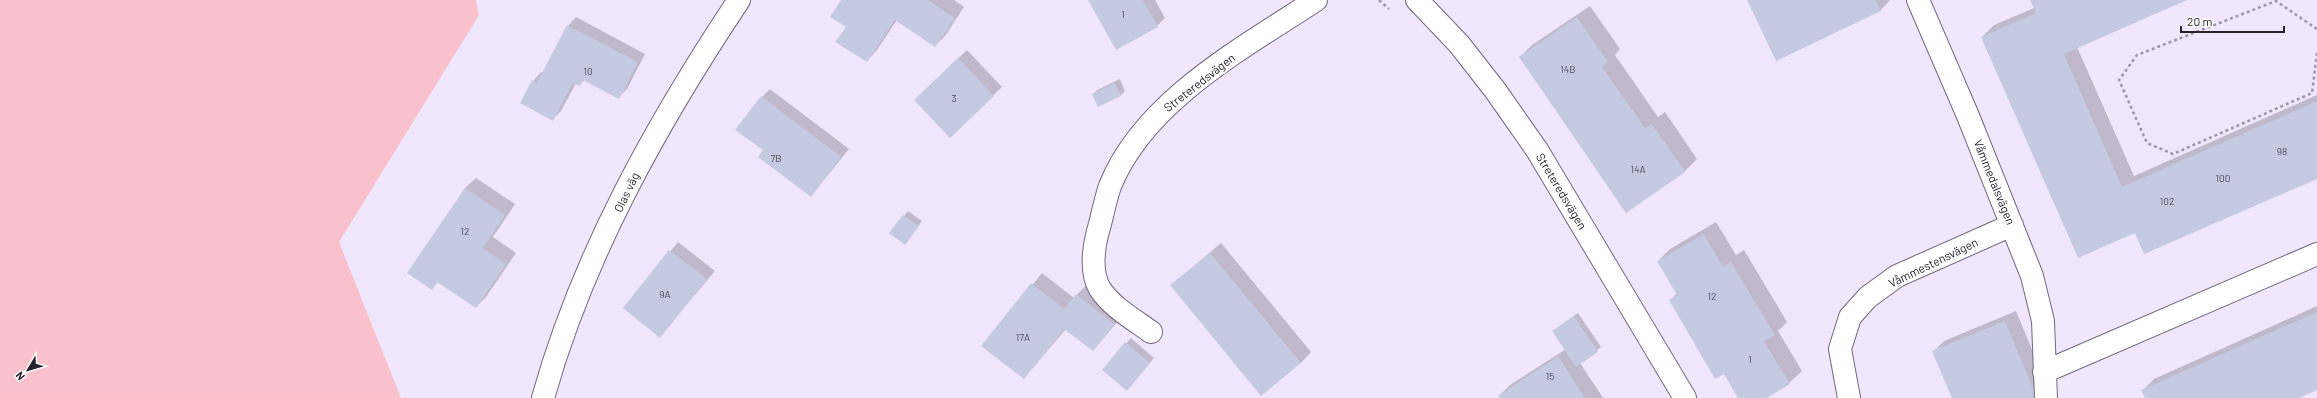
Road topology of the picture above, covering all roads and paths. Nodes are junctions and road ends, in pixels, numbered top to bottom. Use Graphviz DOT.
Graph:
graph roads {
  1 [pos="739,0"];
  2 [pos="1316,0"];
  3 [pos="1417,0"];
  4 [pos="1918,0"];
  5 [pos="2317,29"];
  6 [pos="2317,53"];
  7 [pos="2012,225"];
  8 [pos="2317,254"];
  9 [pos="1151,332"];
  10 [pos="2044,372"];
  11 [pos="542,395"];
  12 [pos="1685,398"];
  13 [pos="1850,398"];
  14 [pos="2046,398"];
  1 -- 11 [label="street, Olas väg"];
  2 -- 9 [label="street, Streteredsvägen"];
  3 -- 12 [label="street, Streteredsvägen"];
  4 -- 7 [label="street, Våmmedalsvägen"];
  5 -- 6 [label="path"];
  7 -- 10 [label="street, Våmmedalsvägen"];
  7 -- 13 [label="street, Våmmestensvägen"];
  8 -- 10 [label="street"];
  10 -- 14 [label="street, Våmmedalsvägen"];
}
